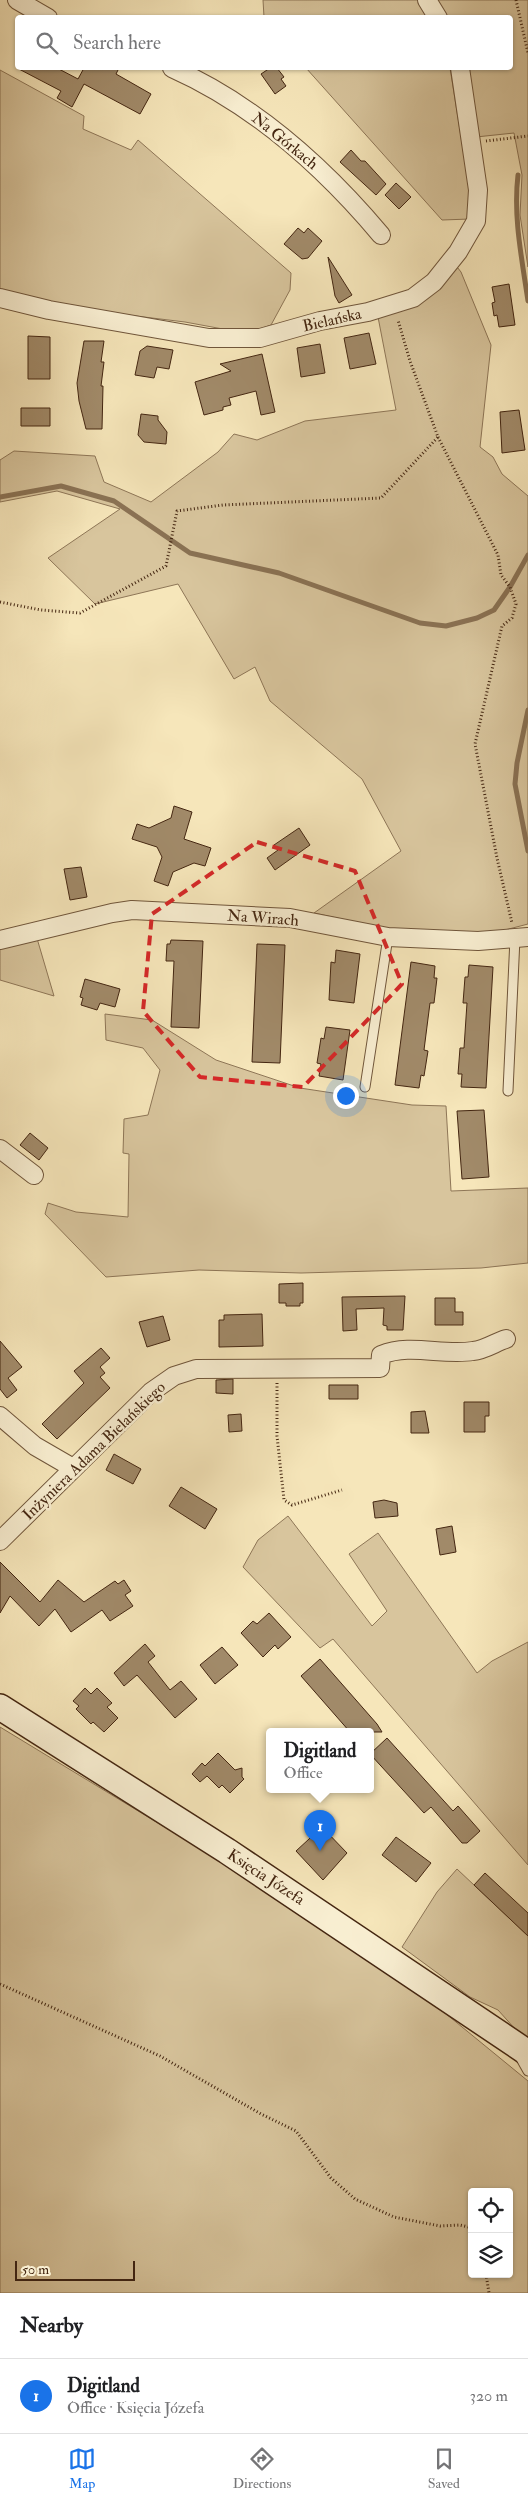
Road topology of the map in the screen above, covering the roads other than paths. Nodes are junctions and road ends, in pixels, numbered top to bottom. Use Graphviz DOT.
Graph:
graph roads {
  1 [pos="17,0"];
  2 [pos="427,0"];
  3 [pos="43,15"];
  4 [pos="436,15"];
  5 [pos="176,70"];
  6 [pos="460,70"];
  7 [pos="381,235"];
  8 [pos="0,298"];
  9 [pos="388,937"];
  10 [pos="522,937"];
  11 [pos="0,940"];
  12 [pos="365,1086"];
  13 [pos="508,1091"];
  14 [pos="0,1149"];
  15 [pos="34,1176"];
  16 [pos="506,1339"];
  17 [pos="0,1416"];
  18 [pos="73,1468"];
  19 [pos="0,1541"];
  20 [pos="0,1707"];
  21 [pos="519,2046"];
  22 [pos="528,2071"];
  1 -- 3 [label="street"];
  2 -- 4 [label="street"];
  5 -- 7 [label="street, Na Górkach"];
  6 -- 8 [label="street, Bielańska"];
  9 -- 10 [label="street, Na Wirach"];
  9 -- 11 [label="street, Na Wirach"];
  9 -- 12 [label="lane"];
  10 -- 13 [label="lane"];
  14 -- 15 [label="street"];
  16 -- 18 [label="street, Inżyniera Adama Bielańskiego"];
  17 -- 18 [label="street"];
  18 -- 19 [label="street, Inżyniera Adama Bielańskiego"];
  20 -- 21 [label="street, Księcia Józefa"];
  21 -- 22 [label="lane"];
}
